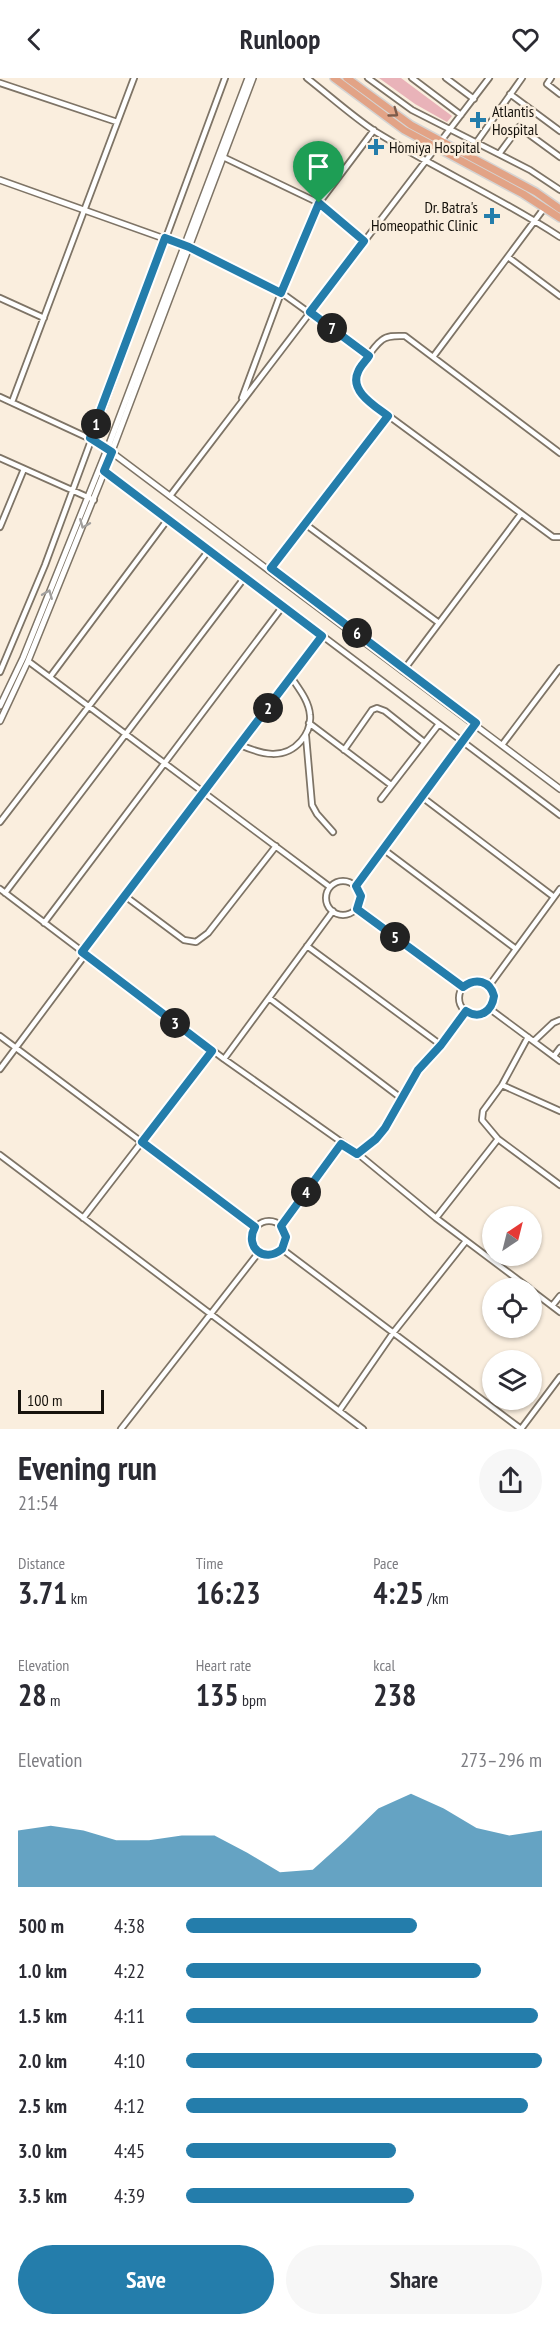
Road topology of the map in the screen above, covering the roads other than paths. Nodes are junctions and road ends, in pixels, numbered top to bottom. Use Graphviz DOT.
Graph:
graph roads {
  1 [pos="134,78"];
  2 [pos="225,78"];
  3 [pos="248,78"];
  4 [pos="253,78"];
  5 [pos="307,78"];
  6 [pos="334,78"];
  7 [pos="347,78"];
  8 [pos="368,78"];
  9 [pos="412,78"];
  10 [pos="447,78"];
  11 [pos="489,78"];
  12 [pos="522,78"];
  13 [pos="551,78"];
  14 [pos="0,83"];
  15 [pos="510,94"];
  16 [pos="560,94"];
  17 [pos="474,99"];
  18 [pos="461,115"];
  19 [pos="117,122"];
  20 [pos="374,130"];
  21 [pos="450,130"];
  22 [pos="560,131"];
  23 [pos="476,143"];
  24 [pos="437,145"];
  25 [pos="499,154"];
  26 [pos="223,157"];
  27 [pos="560,157"];
  28 [pos="425,161"];
  29 [pos="0,180"];
  30 [pos="560,190"];
  31 [pos="319,203"];
  32 [pos="545,207"];
  33 [pos="560,209"];
  34 [pos="85,210"];
  35 [pos="560,218"];
  36 [pos="535,221"];
  37 [pos="560,237"];
  38 [pos="165,238"];
  39 [pos="364,241"];
  40 [pos="187,246"];
  41 [pos="508,256"];
  42 [pos="281,293"];
  43 [pos="560,296"];
  44 [pos="0,298"];
  45 [pos="310,312"];
  46 [pos="44,318"];
  47 [pos="369,356"];
  48 [pos="433,357"];
  49 [pos="0,397"];
  50 [pos="12,402"];
  51 [pos="240,403"];
  52 [pos="388,416"];
  53 [pos="90,438"];
  54 [pos="109,449"];
  55 [pos="560,453"];
  56 [pos="0,458"];
  57 [pos="24,469"];
  58 [pos="104,471"];
  59 [pos="71,491"];
  60 [pos="171,495"];
  61 [pos="87,497"];
  62 [pos="94,500"];
  63 [pos="521,514"];
  64 [pos="168,519"];
  65 [pos="305,524"];
  66 [pos="0,527"];
  67 [pos="560,537"];
  68 [pos="209,550"];
  69 [pos="270,569"];
  70 [pos="245,577"];
  71 [pos="283,606"];
  72 [pos="439,623"];
  73 [pos="322,636"];
  74 [pos="28,661"];
  75 [pos="560,668"];
  76 [pos="404,670"];
  77 [pos="0,672"];
  78 [pos="50,677"];
  79 [pos="291,677"];
  80 [pos="0,704"];
  81 [pos="7,707"];
  82 [pos="90,708"];
  83 [pos="0,721"];
  84 [pos="309,723"];
  85 [pos="439,724"];
  86 [pos="475,724"];
  87 [pos="126,734"];
  88 [pos="306,736"];
  89 [pos="462,741"];
  90 [pos="424,742"];
  91 [pos="502,744"];
  92 [pos="240,745"];
  93 [pos="344,750"];
  94 [pos="164,763"];
  95 [pos="391,785"];
  96 [pos="560,788"];
  97 [pos="204,793"];
  98 [pos="422,796"];
  99 [pos="381,799"];
  100 [pos="560,815"];
  101 [pos="0,822"];
  102 [pos="333,832"];
  103 [pos="276,846"];
  104 [pos="382,849"];
  105 [pos="330,886"];
  106 [pos="356,886"];
  107 [pos="0,889"];
  108 [pos="560,889"];
  109 [pos="5,893"];
  110 [pos="125,896"];
  111 [pos="554,897"];
  112 [pos="357,909"];
  113 [pos="333,911"];
  114 [pos="44,923"];
  115 [pos="307,946"];
  116 [pos="516,949"];
  117 [pos="83,954"];
  118 [pos="489,986"];
  119 [pos="463,987"];
  120 [pos="269,998"];
  121 [pos="490,1009"];
  122 [pos="466,1011"];
  123 [pos="560,1020"];
  124 [pos="0,1036"];
  125 [pos="528,1037"];
  126 [pos="534,1041"];
  127 [pos="441,1045"];
  128 [pos="16,1048"];
  129 [pos="560,1048"];
  130 [pos="212,1051"];
  131 [pos="554,1056"];
  132 [pos="224,1059"];
  133 [pos="560,1061"];
  134 [pos="0,1068"];
  135 [pos="502,1085"];
  136 [pos="400,1098"];
  137 [pos="560,1111"];
  138 [pos="498,1139"];
  139 [pos="142,1142"];
  140 [pos="341,1144"];
  141 [pos="357,1154"];
  142 [pos="0,1155"];
  143 [pos="560,1174"];
  144 [pos="553,1180"];
  145 [pos="560,1185"];
  146 [pos="83,1218"];
  147 [pos="436,1218"];
  148 [pos="281,1226"];
  149 [pos="255,1227"];
  150 [pos="466,1241"];
  151 [pos="282,1249"];
  152 [pos="259,1252"];
  153 [pos="515,1278"];
  154 [pos="560,1296"];
  155 [pos="542,1298"];
  156 [pos="552,1306"];
  157 [pos="560,1312"];
  158 [pos="211,1315"];
  159 [pos="393,1333"];
  160 [pos="560,1377"];
  161 [pos="339,1411"];
  162 [pos="121,1429"];
  163 [pos="363,1429"];
  164 [pos="521,1429"];
  1 -- 19 [label="street"];
  2 -- 38 [label="street"];
  3 -- 40 [label="street"];
  4 -- 26 [label="street"];
  5 -- 20 [label="street"];
  6 -- 24 [label="main road"];
  7 -- 24 [label="main road, one-way"];
  8 -- 21 [label="street"];
  9 -- 18 [label="street"];
  10 -- 17 [label="street"];
  11 -- 17 [label="street"];
  12 -- 15 [label="street"];
  13 -- 16 [label="street"];
  14 -- 19 [label="street"];
  15 -- 22 [label="street"];
  15 -- 23 [label="street"];
  17 -- 18 [label="street"];
  18 -- 21 [label="street"];
  19 -- 34 [label="street"];
  20 -- 28 [label="street"];
  20 -- 31 [label="street"];
  21 -- 23 [label="street"];
  21 -- 24 [label="street"];
  23 -- 25 [label="street"];
  24 -- 28 [label="street"];
  24 -- 32 [label="main road"];
  24 -- 33 [label="main road"];
  25 -- 27 [label="street"];
  25 -- 30 [label="street"];
  26 -- 31 [label="street"];
  26 -- 40 [label="street"];
  28 -- 36 [label="street"];
  28 -- 39 [label="street"];
  29 -- 34 [label="street"];
  31 -- 39 [label="street"];
  31 -- 42 [label="street"];
  32 -- 35 [label="main road"];
  32 -- 36 [label="street"];
  34 -- 38 [label="street"];
  34 -- 46 [label="street"];
  36 -- 37 [label="street"];
  36 -- 41 [label="street"];
  38 -- 40 [label="street"];
  38 -- 53 [label="street"];
  39 -- 45 [label="street"];
  40 -- 42 [label="street"];
  40 -- 54 [label="street"];
  41 -- 43 [label="street"];
  41 -- 48 [label="street"];
  42 -- 45 [label="street"];
  42 -- 51 [label="street"];
  44 -- 46 [label="street"];
  45 -- 47 [label="street"];
  45 -- 51 [label="street"];
  46 -- 50 [label="street"];
  47 -- 48 [label="street"];
  47 -- 52 [label="street"];
  48 -- 55 [label="street"];
  49 -- 50 [label="street"];
  50 -- 53 [label="street"];
  51 -- 60 [label="street"];
  52 -- 63 [label="street"];
  52 -- 65 [label="street"];
  53 -- 54 [label="street"];
  53 -- 59 [label="street"];
  54 -- 58 [label="street"];
  54 -- 60 [label="street"];
  54 -- 61 [label="street"];
  56 -- 57 [label="street"];
  57 -- 59 [label="street"];
  57 -- 66 [label="street"];
  58 -- 62 [label="street"];
  58 -- 64 [label="street"];
  59 -- 61 [label="street"];
  59 -- 77 [label="street"];
  60 -- 69 [label="street"];
  61 -- 62 [label="street"];
  80 -- 61 [label="street, one-way"];
  62 -- 74 [label="street, one-way"];
  63 -- 67 [label="street"];
  63 -- 72 [label="street"];
  64 -- 68 [label="street"];
  64 -- 78 [label="street"];
  65 -- 69 [label="street"];
  65 -- 72 [label="street"];
  68 -- 70 [label="street"];
  68 -- 82 [label="street"];
  69 -- 76 [label="street"];
  70 -- 71 [label="street"];
  70 -- 87 [label="street"];
  71 -- 73 [label="street"];
  71 -- 94 [label="street"];
  72 -- 76 [label="street"];
  73 -- 79 [label="street"];
  73 -- 85 [label="street"];
  74 -- 78 [label="street"];
  74 -- 81 [label="street"];
  75 -- 91 [label="street"];
  76 -- 86 [label="street"];
  78 -- 82 [label="street"];
  79 -- 84 [label="street"];
  79 -- 92 [label="street"];
  80 -- 81 [label="street"];
  81 -- 83 [label="street"];
  82 -- 87 [label="street"];
  82 -- 101 [label="street"];
  84 -- 88 [label="street"];
  84 -- 93 [label="street"];
  85 -- 89 [label="street"];
  85 -- 90 [label="street"];
  86 -- 89 [label="street"];
  86 -- 91 [label="street"];
  87 -- 94 [label="street"];
  87 -- 109 [label="street"];
  88 -- 92 [label="street"];
  88 -- 102 [label="street"];
  89 -- 98 [label="street"];
  89 -- 100 [label="street"];
  90 -- 93 [label="street"];
  90 -- 95 [label="street"];
  91 -- 96 [label="street"];
  92 -- 97 [label="street"];
  93 -- 95 [label="street"];
  94 -- 97 [label="street"];
  94 -- 114 [label="street"];
  95 -- 99 [label="street"];
  97 -- 103 [label="street"];
  97 -- 110 [label="street"];
  98 -- 104 [label="street"];
  98 -- 111 [label="street"];
  103 -- 105 [label="street"];
  103 -- 110 [label="street"];
  104 -- 106 [label="street"];
  104 -- 116 [label="street"];
  105 -- 106 [label="street"];
  105 -- 113 [label="street"];
  106 -- 112 [label="street"];
  107 -- 109 [label="street"];
  108 -- 111 [label="street"];
  109 -- 114 [label="street"];
  110 -- 117 [label="street"];
  111 -- 116 [label="street"];
  112 -- 113 [label="street"];
  112 -- 119 [label="street"];
  113 -- 115 [label="street"];
  114 -- 117 [label="street"];
  115 -- 120 [label="street"];
  115 -- 127 [label="street"];
  116 -- 118 [label="street"];
  117 -- 128 [label="street"];
  117 -- 130 [label="street"];
  118 -- 119 [label="street"];
  118 -- 121 [label="street"];
  119 -- 122 [label="street"];
  120 -- 132 [label="street"];
  120 -- 136 [label="street"];
  121 -- 122 [label="street"];
  121 -- 125 [label="street"];
  122 -- 127 [label="street"];
  123 -- 126 [label="street"];
  124 -- 128 [label="street"];
  125 -- 126 [label="street"];
  125 -- 135 [label="street"];
  126 -- 131 [label="street"];
  127 -- 136 [label="street"];
  128 -- 134 [label="street"];
  128 -- 139 [label="street"];
  129 -- 131 [label="street"];
  130 -- 132 [label="street"];
  130 -- 139 [label="street"];
  131 -- 133 [label="street"];
  132 -- 140 [label="street"];
  135 -- 137 [label="street"];
  135 -- 138 [label="street"];
  136 -- 141 [label="street"];
  138 -- 144 [label="street"];
  138 -- 147 [label="street"];
  139 -- 146 [label="street"];
  139 -- 149 [label="street"];
  140 -- 141 [label="street"];
  140 -- 148 [label="street"];
  141 -- 147 [label="street"];
  142 -- 146 [label="street"];
  143 -- 144 [label="street"];
  144 -- 145 [label="street"];
  146 -- 158 [label="street"];
  147 -- 150 [label="street"];
  148 -- 149 [label="street"];
  148 -- 151 [label="street"];
  149 -- 152 [label="street"];
  150 -- 153 [label="street"];
  150 -- 159 [label="street"];
  151 -- 152 [label="street"];
  151 -- 159 [label="street"];
  152 -- 158 [label="street"];
  154 -- 156 [label="street"];
  155 -- 156 [label="street"];
  156 -- 157 [label="street"];
  158 -- 161 [label="street"];
  158 -- 162 [label="street"];
  159 -- 161 [label="street"];
  159 -- 164 [label="street"];
  160 -- 164 [label="street"];
  161 -- 163 [label="street"];
}
